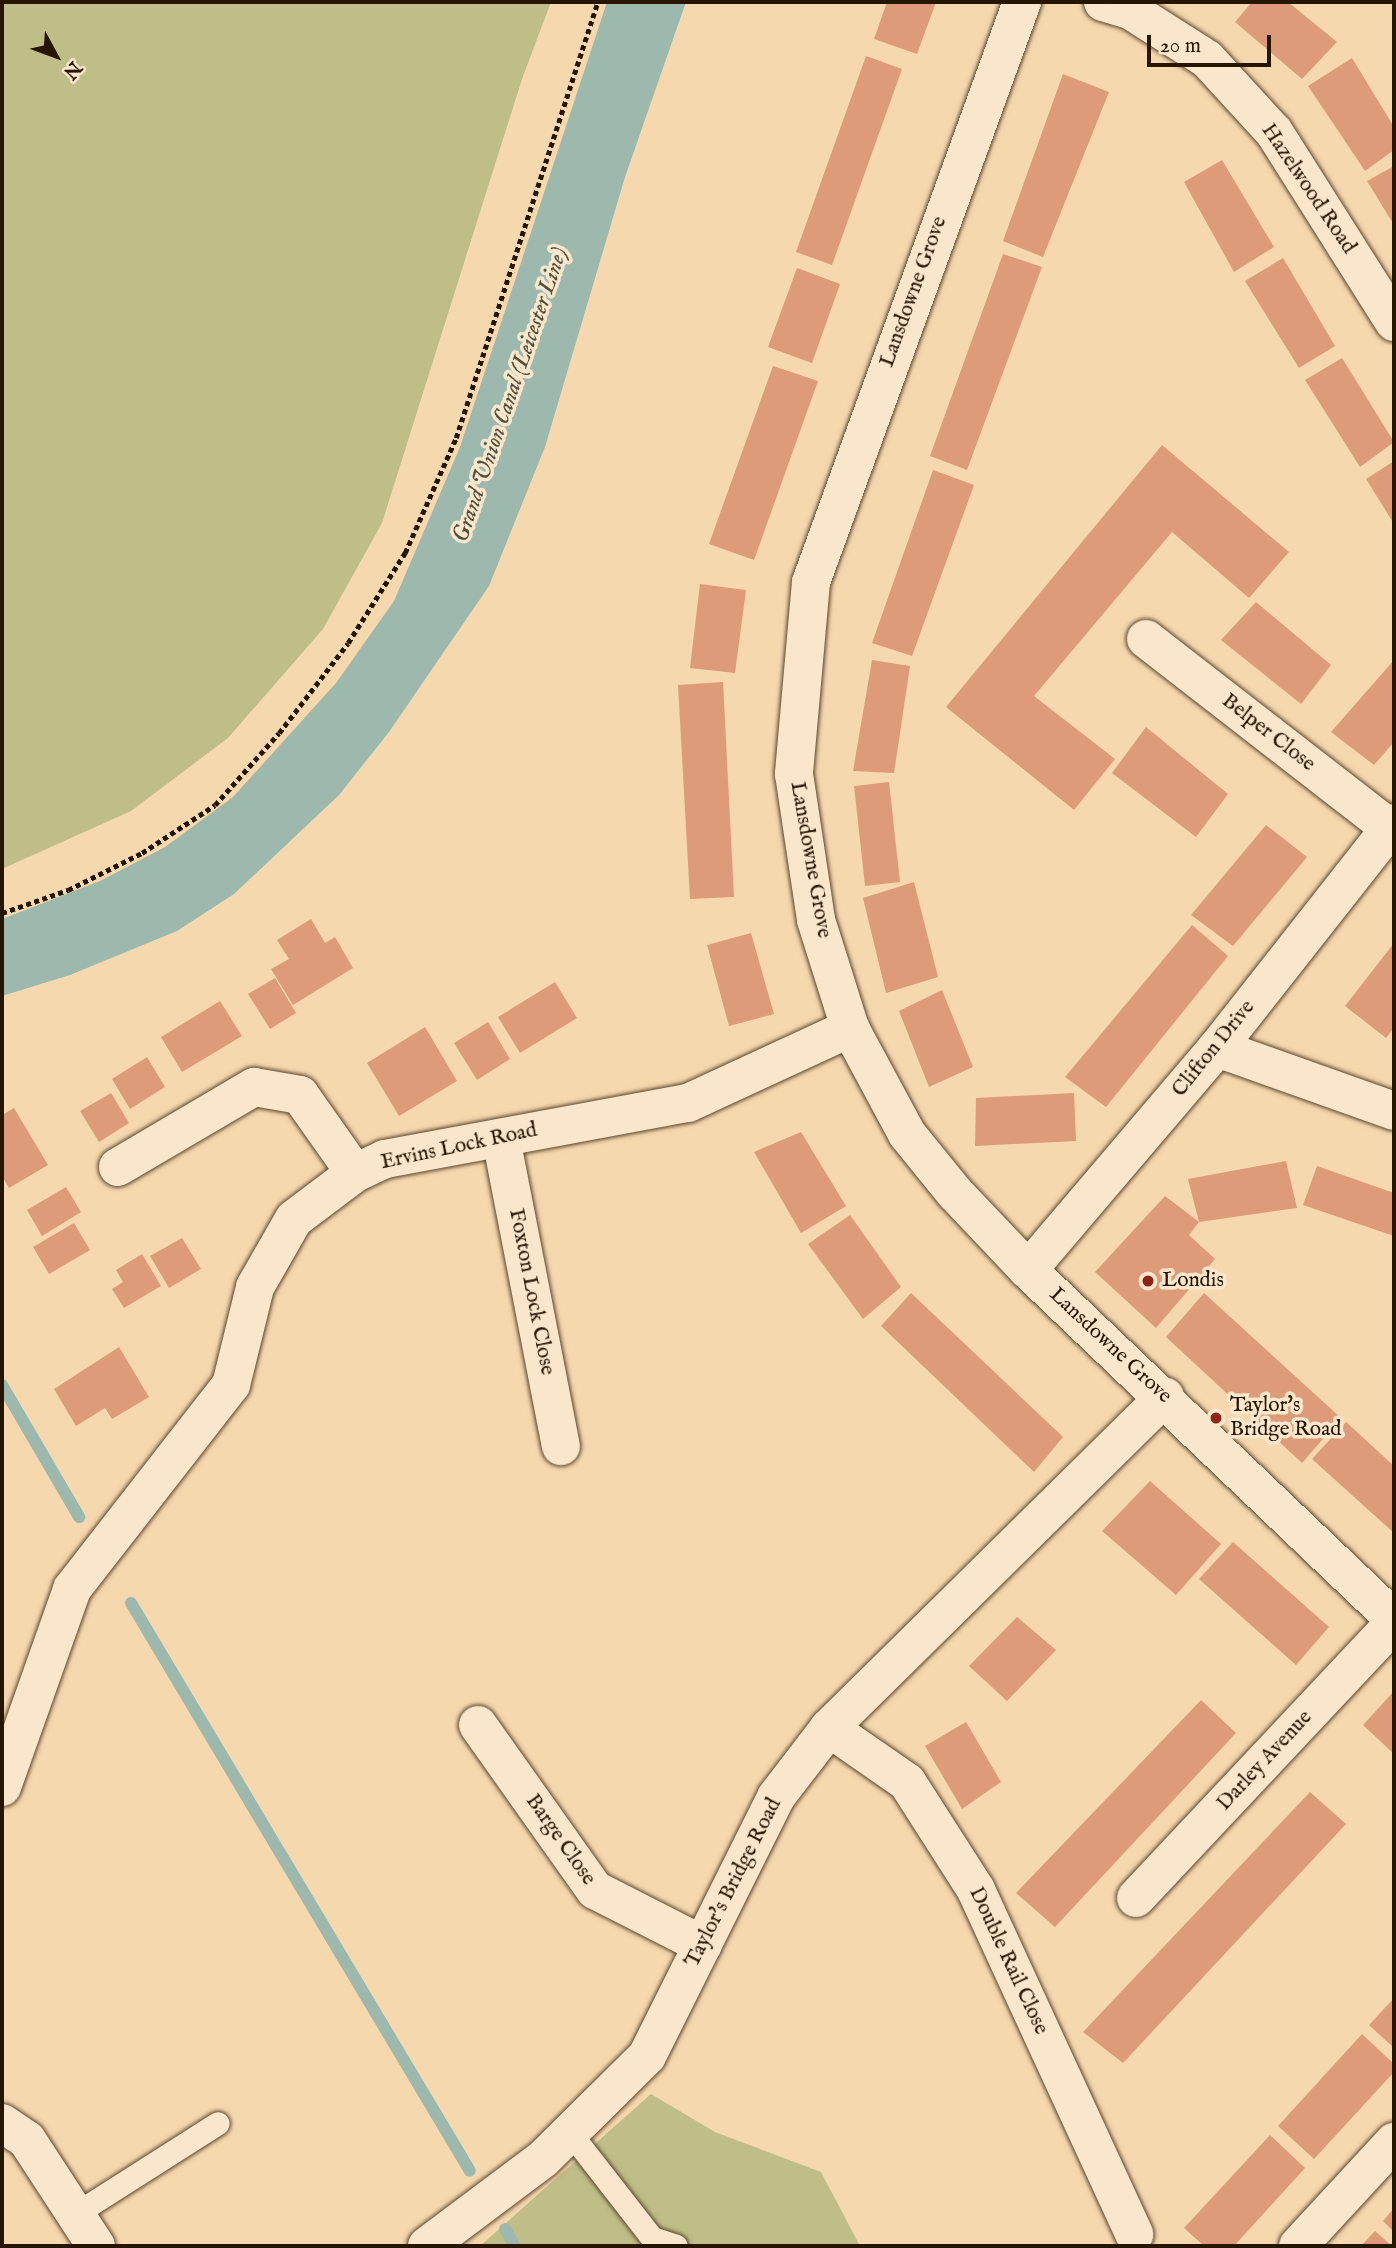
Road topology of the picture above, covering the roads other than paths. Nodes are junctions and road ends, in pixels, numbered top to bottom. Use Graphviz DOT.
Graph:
graph roads {
  1 [pos="1022,2"];
  2 [pos="1103,2"];
  3 [pos="1394,322"];
  4 [pos="1146,639"];
  5 [pos="1392,825"];
  6 [pos="850,1028"];
  7 [pos="1217,1048"];
  8 [pos="1394,1111"];
  9 [pos="501,1138"];
  10 [pos="118,1167"];
  11 [pos="355,1173"];
  12 [pos="1028,1270"];
  13 [pos="1165,1397"];
  14 [pos="561,1446"];
  15 [pos="1394,1621"];
  16 [pos="478,1725"];
  17 [pos="829,1728"];
  18 [pos="2,1787"];
  19 [pos="1136,1899"];
  20 [pos="703,1945"];
  21 [pos="2,2123"];
  22 [pos="218,2123"];
  23 [pos="571,2134"];
  24 [pos="1394,2142"];
  25 [pos="75,2214"];
  26 [pos="1135,2234"];
  27 [pos="96,2246"];
  28 [pos="427,2246"];
  29 [pos="676,2246"];
  30 [pos="1298,2246"];
  1 -- 6 [label="street, Lansdowne Grove"];
  2 -- 3 [label="street, Hazelwood Road"];
  4 -- 5 [label="street, Belper Close"];
  5 -- 7 [label="street, Clifton Drive"];
  6 -- 9 [label="street, Ervins Lock Road"];
  6 -- 12 [label="street, Lansdowne Grove"];
  7 -- 8 [label="street"];
  7 -- 12 [label="street, Clifton Drive"];
  9 -- 11 [label="street, Ervins Lock Road"];
  9 -- 14 [label="street, Foxton Lock Close"];
  10 -- 11 [label="street"];
  11 -- 18 [label="street, Ervins Lock Road"];
  12 -- 13 [label="street, Lansdowne Grove"];
  13 -- 15 [label="street, Lansdowne Grove"];
  13 -- 17 [label="street, Taylor's Bridge Road"];
  15 -- 19 [label="street, Darley Avenue"];
  16 -- 20 [label="street, Barge Close"];
  17 -- 20 [label="street, Taylor's Bridge Road"];
  17 -- 26 [label="street, Double Rail Close"];
  20 -- 23 [label="street, Taylor's Bridge Road"];
  21 -- 25 [label="street"];
  22 -- 25 [label="lane"];
  23 -- 28 [label="street, Taylor's Bridge Road"];
  23 -- 29 [label="lane"];
  24 -- 30 [label="street"];
  25 -- 27 [label="street"];
}
